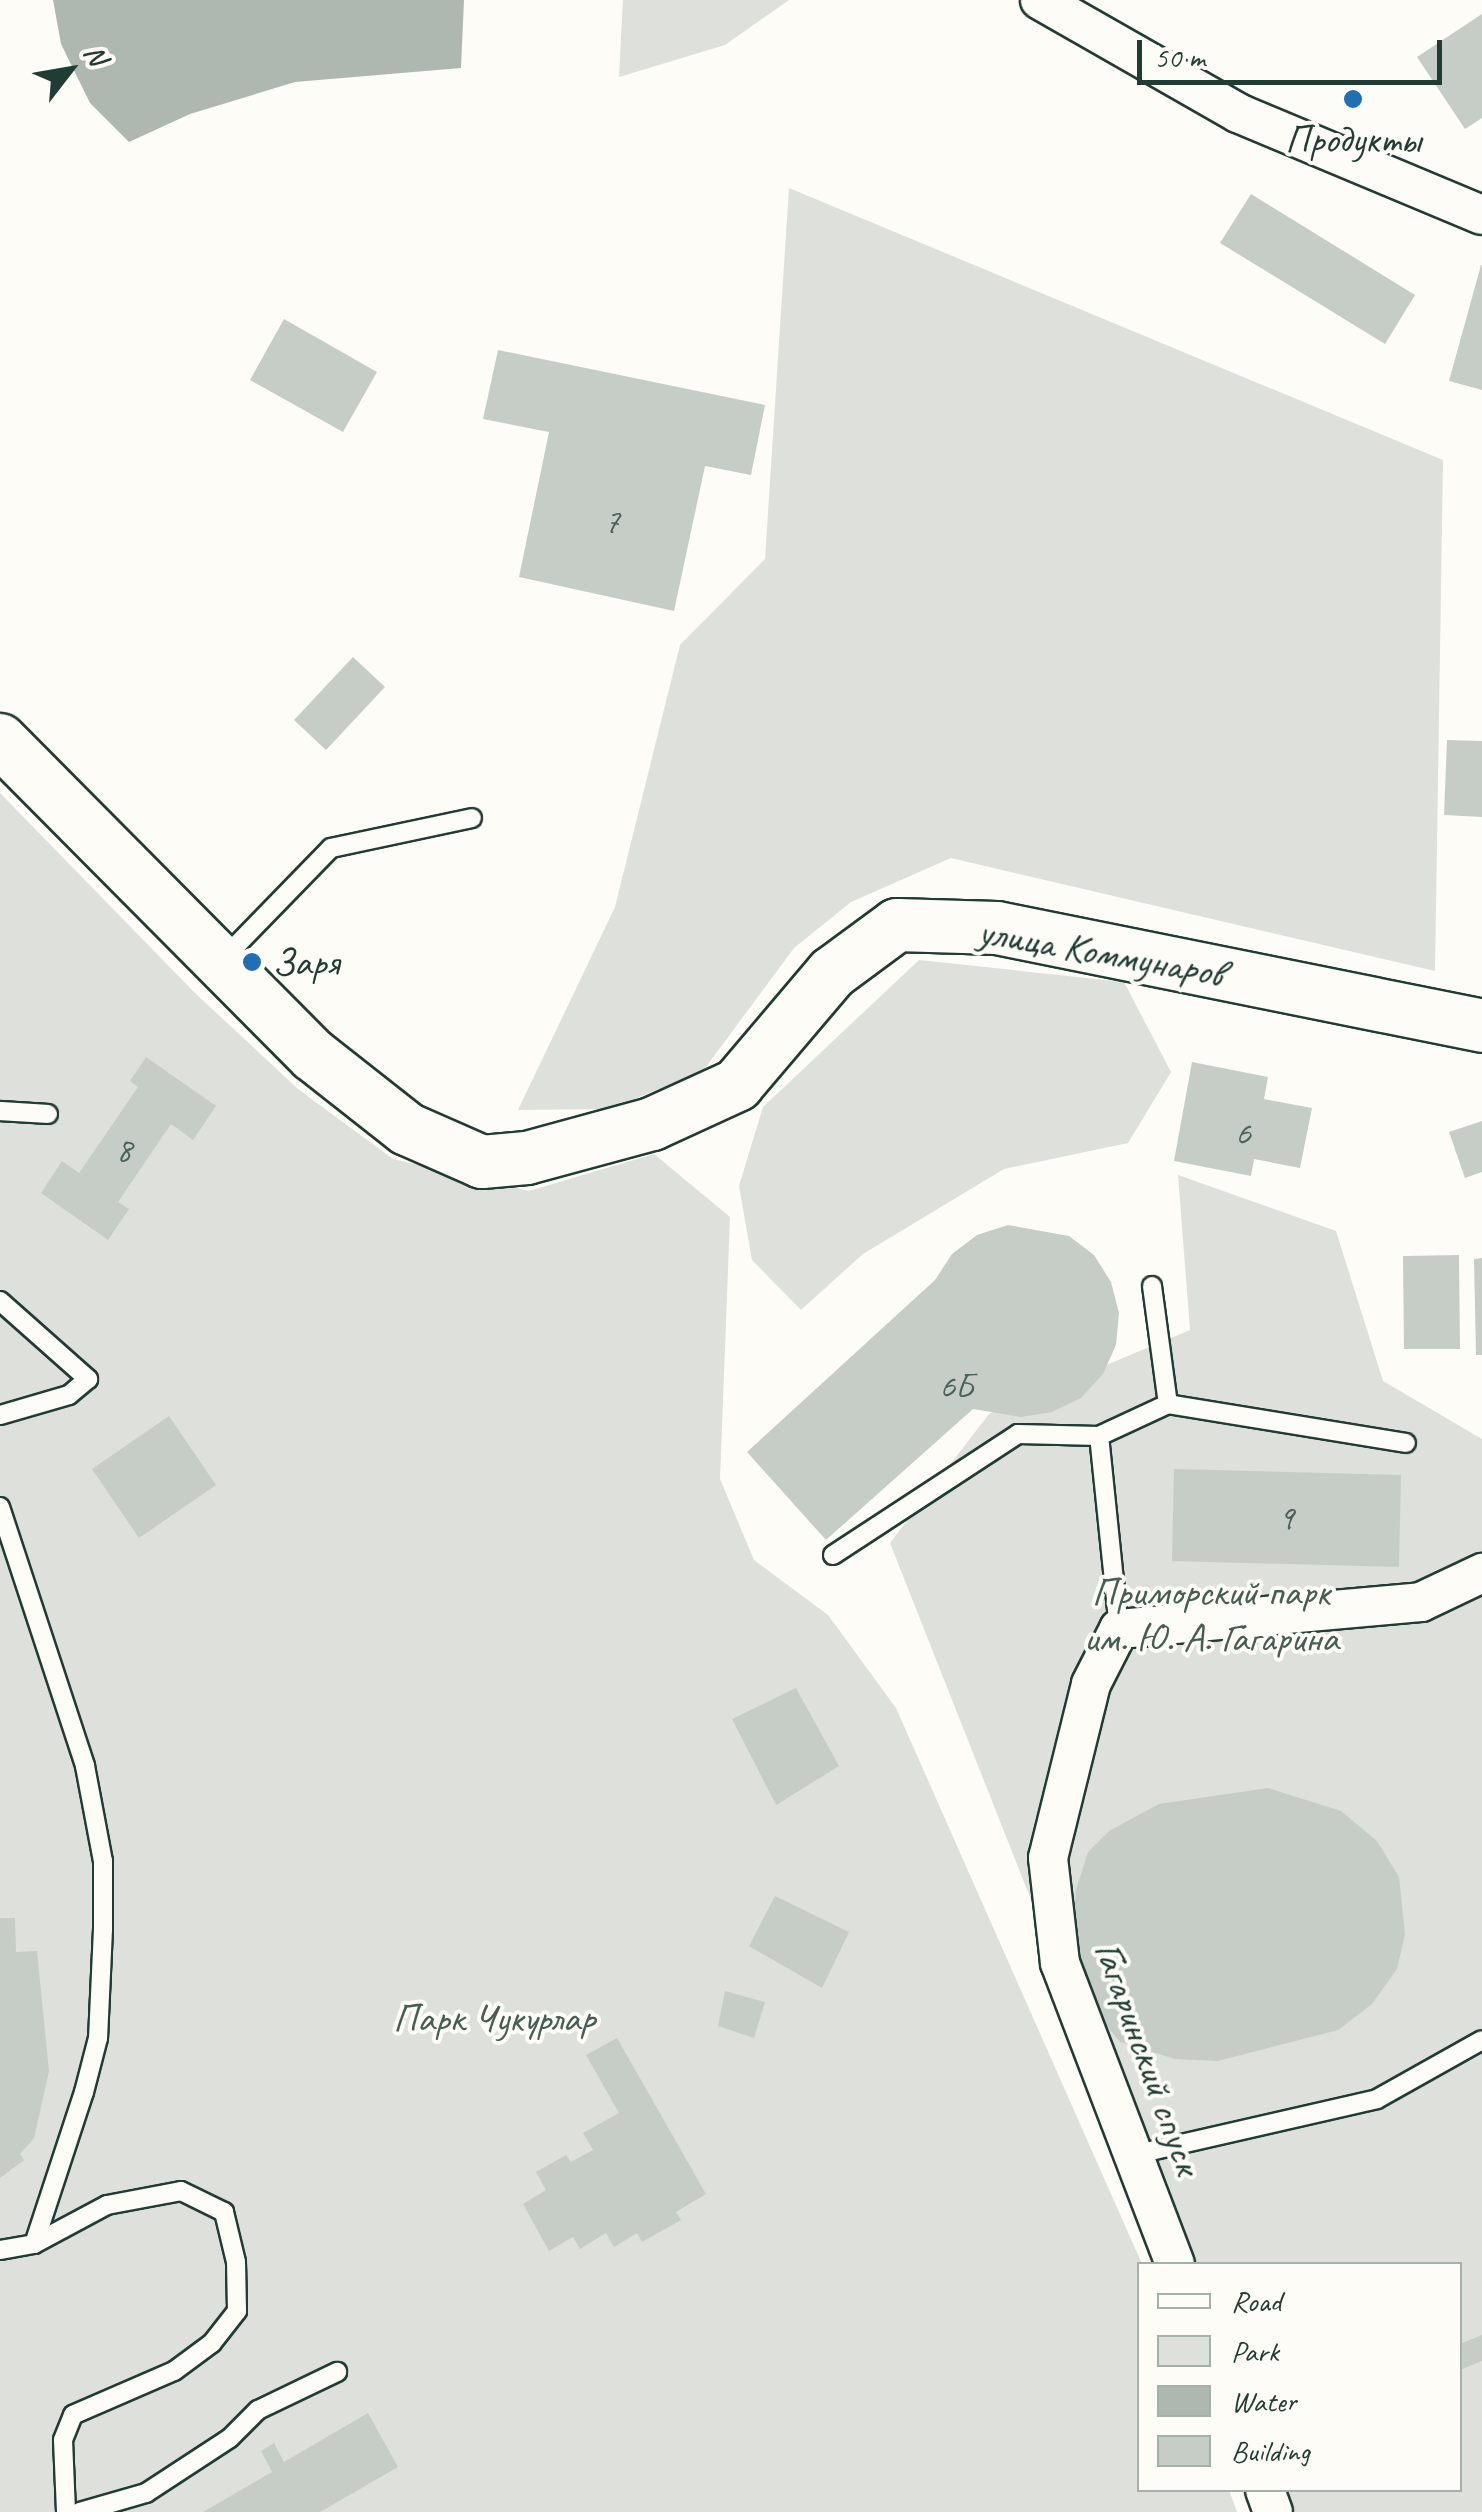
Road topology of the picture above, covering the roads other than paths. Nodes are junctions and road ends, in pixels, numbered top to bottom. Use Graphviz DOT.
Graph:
graph roads {
  1 [pos="1040,0"];
  2 [pos="1482,216"];
  3 [pos="0,740"];
  4 [pos="472,818"];
  5 [pos="218,964"];
  6 [pos="1482,1026"];
  7 [pos="0,1111"];
  8 [pos="48,1114"];
  9 [pos="1152,1286"];
  10 [pos="0,1301"];
  11 [pos="1168,1404"];
  12 [pos="0,1414"];
  13 [pos="1099,1436"];
  14 [pos="1406,1443"];
  15 [pos="0,1507"];
  16 [pos="833,1555"];
  17 [pos="1482,1572"];
  18 [pos="1119,1628"];
  19 [pos="1482,2040"];
  20 [pos="1133,2155"];
  21 [pos="34,2244"];
  22 [pos="0,2250"];
  23 [pos="1173,2262"];
  24 [pos="336,2372"];
  25 [pos="66,2512"];
  26 [pos="80,2512"];
  1 -- 2 [label="street"];
  3 -- 5 [label="main road, улица Коммунаров"];
  4 -- 5 [label="lane"];
  5 -- 6 [label="main road, улица Коммунаров"];
  7 -- 8 [label="lane"];
  9 -- 11 [label="lane"];
  10 -- 12 [label="lane"];
  11 -- 13 [label="lane"];
  11 -- 14 [label="lane"];
  13 -- 16 [label="lane"];
  13 -- 18 [label="lane"];
  15 -- 21 [label="lane"];
  17 -- 18 [label="street"];
  18 -- 20 [label="street, Гагаринский спуск"];
  19 -- 20 [label="lane"];
  20 -- 23 [label="street, Гагаринский спуск"];
  21 -- 22 [label="lane"];
  21 -- 25 [label="lane"];
  24 -- 26 [label="lane"];
}
